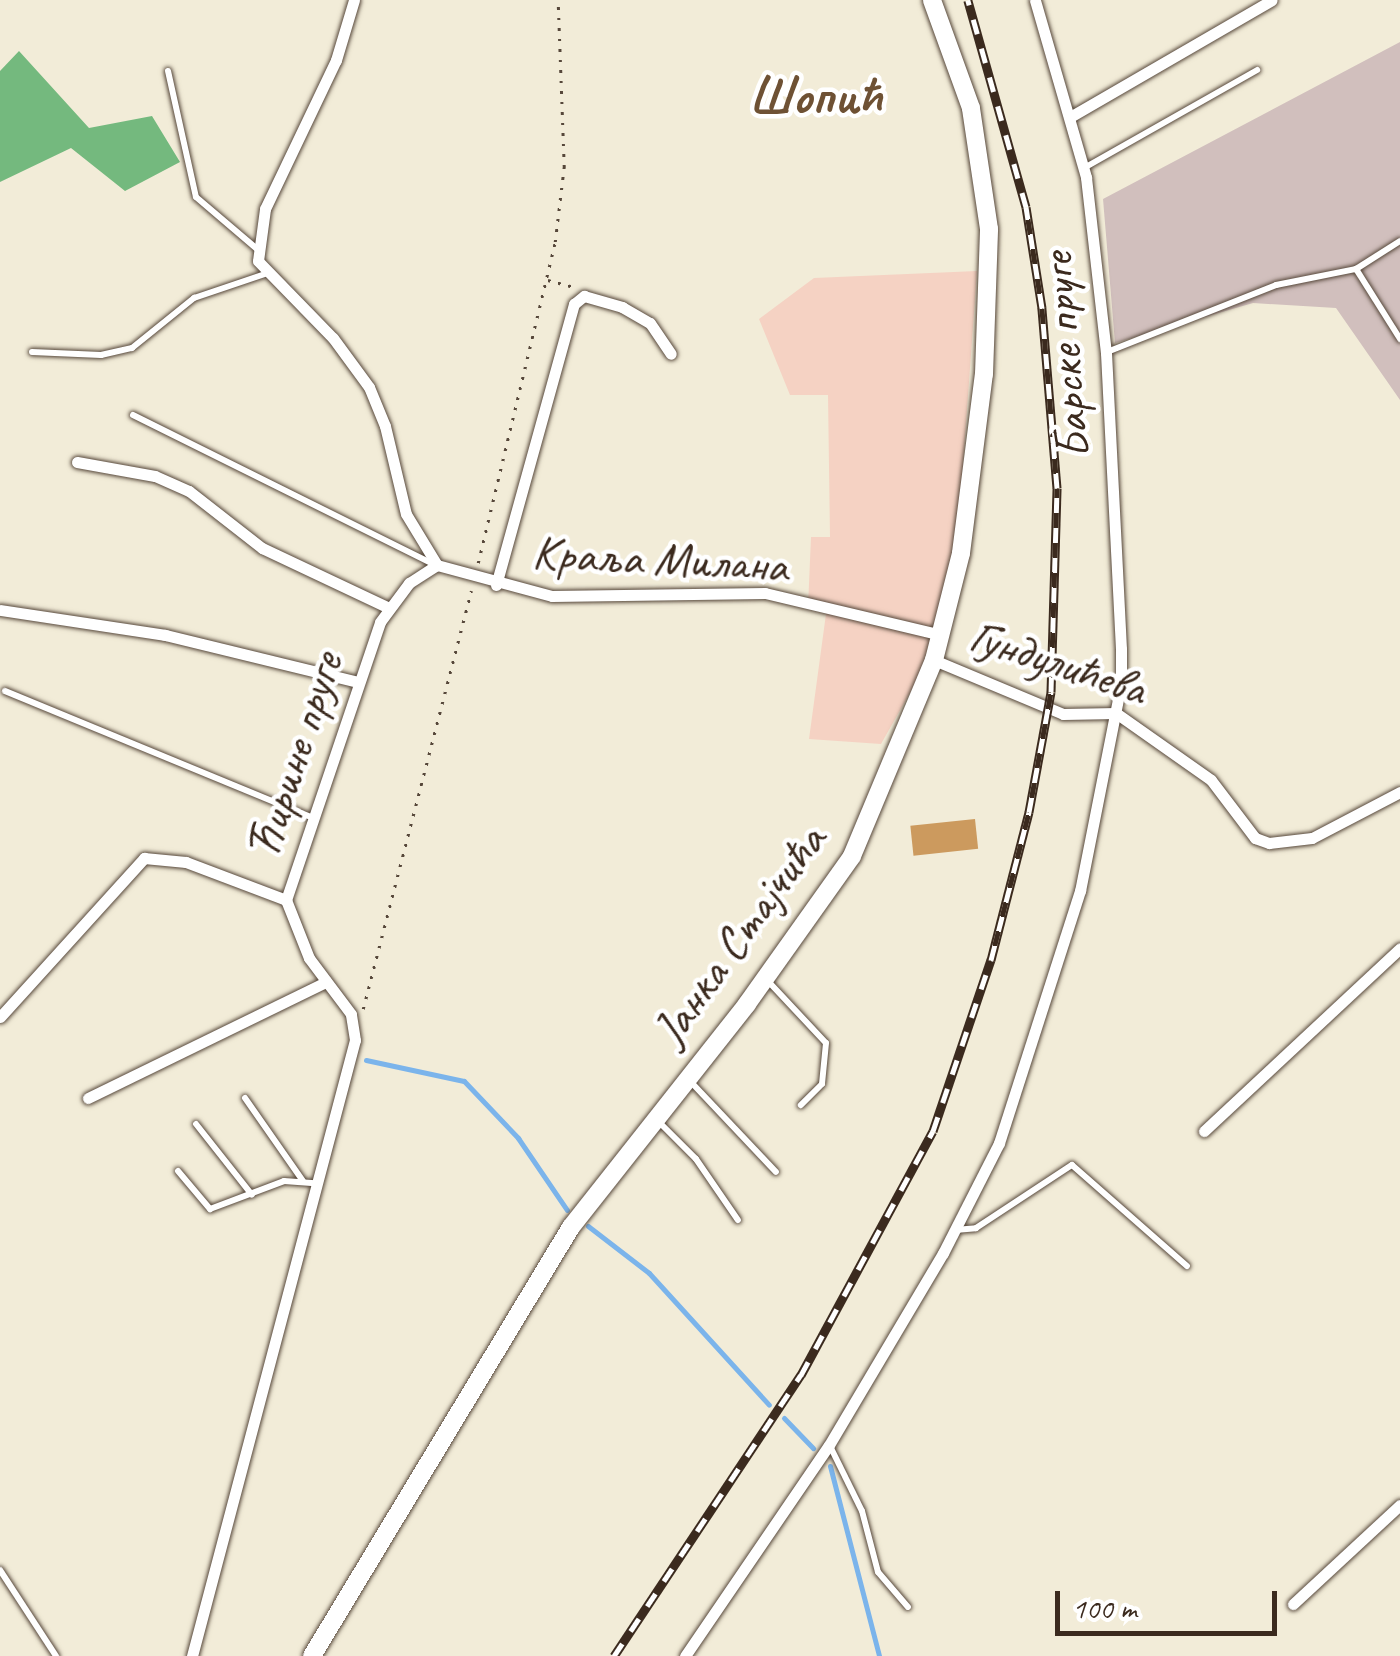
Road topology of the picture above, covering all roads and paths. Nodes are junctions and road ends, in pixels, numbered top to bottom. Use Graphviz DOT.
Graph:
graph roads {
  1 [pos="354,0"];
  2 [pos="558,0"];
  3 [pos="932,0"];
  4 [pos="1035,0"];
  5 [pos="1272,0"];
  6 [pos="1257,70"];
  7 [pos="168,71"];
  8 [pos="1070,116"];
  9 [pos="1084,168"];
  10 [pos="1400,241"];
  11 [pos="257,249"];
  12 [pos="1356,269"];
  13 [pos="270,273"];
  14 [pos="547,280"];
  15 [pos="579,297"];
  16 [pos="1400,338"];
  17 [pos="32,352"];
  18 [pos="1106,353"];
  19 [pos="671,354"];
  20 [pos="134,415"];
  21 [pos="77,462"];
  22 [pos="436,565"];
  23 [pos="474,578"];
  24 [pos="496,585"];
  25 [pos="389,608"];
  26 [pos="0,610"];
  27 [pos="940,635"];
  28 [pos="934,660"];
  29 [pos="358,682"];
  30 [pos="5,691"];
  31 [pos="1116,713"];
  32 [pos="1400,792"];
  33 [pos="314,818"];
  34 [pos="286,900"];
  35 [pos="1400,948"];
  36 [pos="766,980"];
  37 [pos="326,982"];
  38 [pos="0,1017"];
  39 [pos="355,1040"];
  40 [pos="686,1077"];
  41 [pos="88,1098"];
  42 [pos="245,1098"];
  43 [pos="801,1105"];
  44 [pos="654,1117"];
  45 [pos="196,1124"];
  46 [pos="1204,1131"];
  47 [pos="178,1171"];
  48 [pos="776,1172"];
  49 [pos="309,1182"];
  50 [pos="252,1195"];
  51 [pos="738,1220"];
  52 [pos="955,1230"];
  53 [pos="1187,1266"];
  54 [pos="829,1445"];
  55 [pos="1400,1504"];
  56 [pos="0,1570"];
  57 [pos="1292,1604"];
  58 [pos="908,1607"];
  59 [pos="56,1656"];
  60 [pos="192,1656"];
  61 [pos="312,1656"];
  62 [pos="685,1656"];
  1 -- 11 [label="street"];
  2 -- 14 [label="path"];
  3 -- 27 [label="street, Јанка Стајчића"];
  4 -- 8 [label="street, Барске пруге"];
  5 -- 8 [label="street"];
  6 -- 9 [label="lane"];
  7 -- 11 [label="lane"];
  8 -- 9 [label="street, Барске пруге"];
  9 -- 18 [label="street, Барске пруге"];
  10 -- 12 [label="lane"];
  11 -- 13 [label="street"];
  12 -- 16 [label="lane"];
  12 -- 18 [label="lane"];
  13 -- 17 [label="lane"];
  13 -- 22 [label="street"];
  14 -- 15 [label="path"];
  14 -- 23 [label="path"];
  15 -- 19 [label="street"];
  15 -- 24 [label="street"];
  18 -- 31 [label="street, Барске пруге"];
  20 -- 22 [label="lane"];
  21 -- 25 [label="street"];
  22 -- 23 [label="street, Краља Милана"];
  22 -- 25 [label="street, Ћирине пруге"];
  23 -- 24 [label="street, Краља Милана"];
  23 -- 39 [label="path"];
  24 -- 27 [label="street, Краља Милана"];
  25 -- 29 [label="street, Ћирине пруге"];
  26 -- 29 [label="street"];
  27 -- 28 [label="street, Јанка Стајчића"];
  28 -- 31 [label="street, Гундулићева"];
  28 -- 36 [label="street, Јанка Стајчића"];
  29 -- 33 [label="street, Ћирине пруге"];
  30 -- 33 [label="lane"];
  31 -- 32 [label="street, Гундулићева"];
  31 -- 52 [label="street, Барске пруге"];
  33 -- 34 [label="street, Ћирине пруге"];
  34 -- 37 [label="street, Ћирине пруге"];
  34 -- 38 [label="street"];
  35 -- 46 [label="street"];
  36 -- 40 [label="street, Јанка Стајчића"];
  36 -- 43 [label="lane"];
  37 -- 39 [label="street, Ћирине пруге"];
  37 -- 41 [label="street"];
  39 -- 49 [label="street"];
  40 -- 44 [label="street, Јанка Стајчића"];
  40 -- 48 [label="lane"];
  42 -- 49 [label="lane"];
  44 -- 51 [label="lane"];
  44 -- 61 [label="street, Јанка Стајчића"];
  45 -- 50 [label="lane"];
  47 -- 50 [label="lane"];
  49 -- 50 [label="lane"];
  49 -- 60 [label="street"];
  52 -- 53 [label="lane"];
  52 -- 54 [label="street, Барске пруге"];
  54 -- 58 [label="lane"];
  54 -- 62 [label="street, Барске пруге"];
  55 -- 57 [label="street"];
  56 -- 59 [label="lane"];
}
